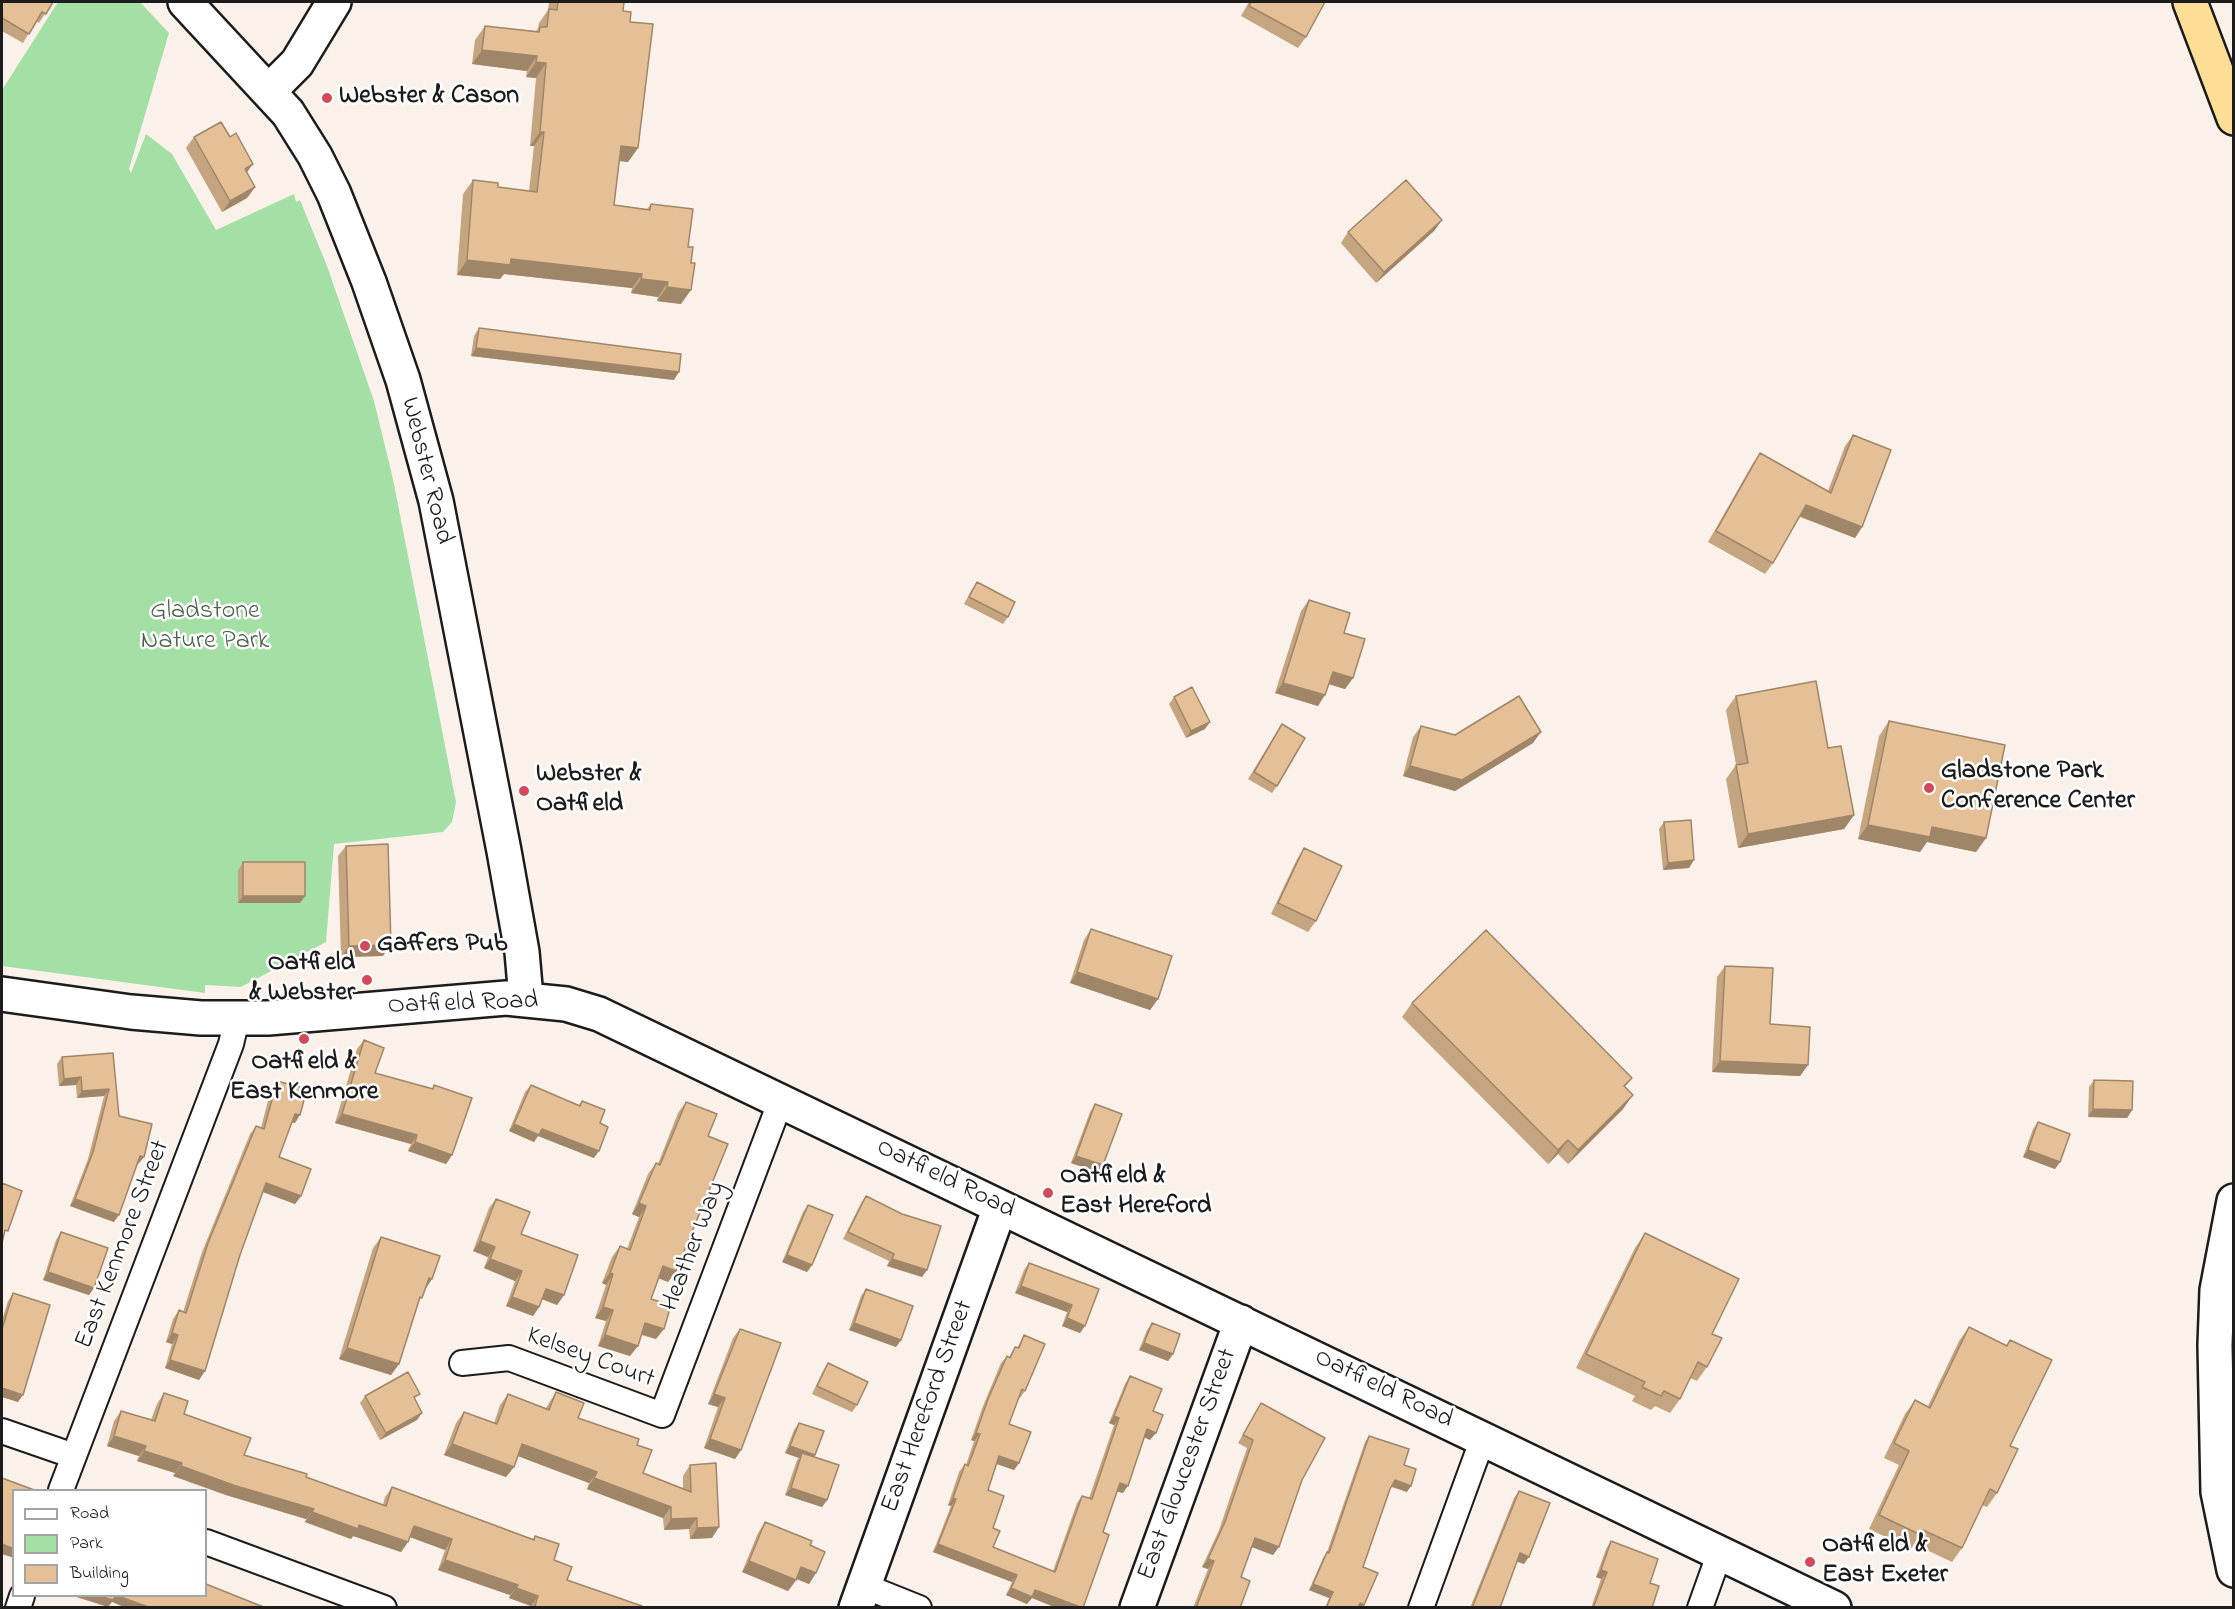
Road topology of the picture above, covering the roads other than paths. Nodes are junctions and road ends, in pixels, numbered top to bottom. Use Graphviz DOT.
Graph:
graph roads {
  1 [pos="185,2"];
  2 [pos="334,2"];
  3 [pos="2190,2"];
  4 [pos="269,91"];
  5 [pos="2234,118"];
  6 [pos="2,994"];
  7 [pos="526,998"];
  8 [pos="237,1019"];
  9 [pos="781,1100"];
  10 [pos="2234,1201"];
  11 [pos="1000,1207"];
  12 [pos="1241,1322"];
  13 [pos="462,1363"];
  14 [pos="663,1415"];
  15 [pos="2,1431"];
  16 [pos="1483,1438"];
  17 [pos="74,1456"];
  18 [pos="62,1489"];
  19 [pos="207,1542"];
  20 [pos="1720,1552"];
  21 [pos="2234,1570"];
  22 [pos="860,1597"];
  23 [pos="384,1608"];
  24 [pos="919,1608"];
  25 [pos="1137,1608"];
  26 [pos="1421,1608"];
  27 [pos="1700,1608"];
  28 [pos="1834,1608"];
  1 -- 4 [label="main road, Webster Road"];
  2 -- 4 [label="main road"];
  3 -- 5 [label="highway"];
  4 -- 7 [label="main road, Webster Road"];
  6 -- 8 [label="main road, Oatfield Road"];
  7 -- 8 [label="main road, Oatfield Road"];
  7 -- 9 [label="main road, Oatfield Road"];
  8 -- 17 [label="street, East Kenmore Street"];
  9 -- 11 [label="main road, Oatfield Road"];
  9 -- 14 [label="street, Heather Way"];
  10 -- 21 [label="main road"];
  11 -- 12 [label="main road, Oatfield Road"];
  11 -- 22 [label="main road, East Hereford Street"];
  12 -- 16 [label="main road, Oatfield Road"];
  12 -- 25 [label="main road, East Gloucester Street"];
  13 -- 14 [label="street, Kelsey Court"];
  15 -- 17 [label="street"];
  16 -- 20 [label="main road, Oatfield Road"];
  16 -- 26 [label="street"];
  17 -- 18 [label="street, East Kenmore Street"];
  19 -- 23 [label="street"];
  20 -- 27 [label="street"];
  20 -- 28 [label="main road, Oatfield Road"];
  22 -- 24 [label="street"];
}
